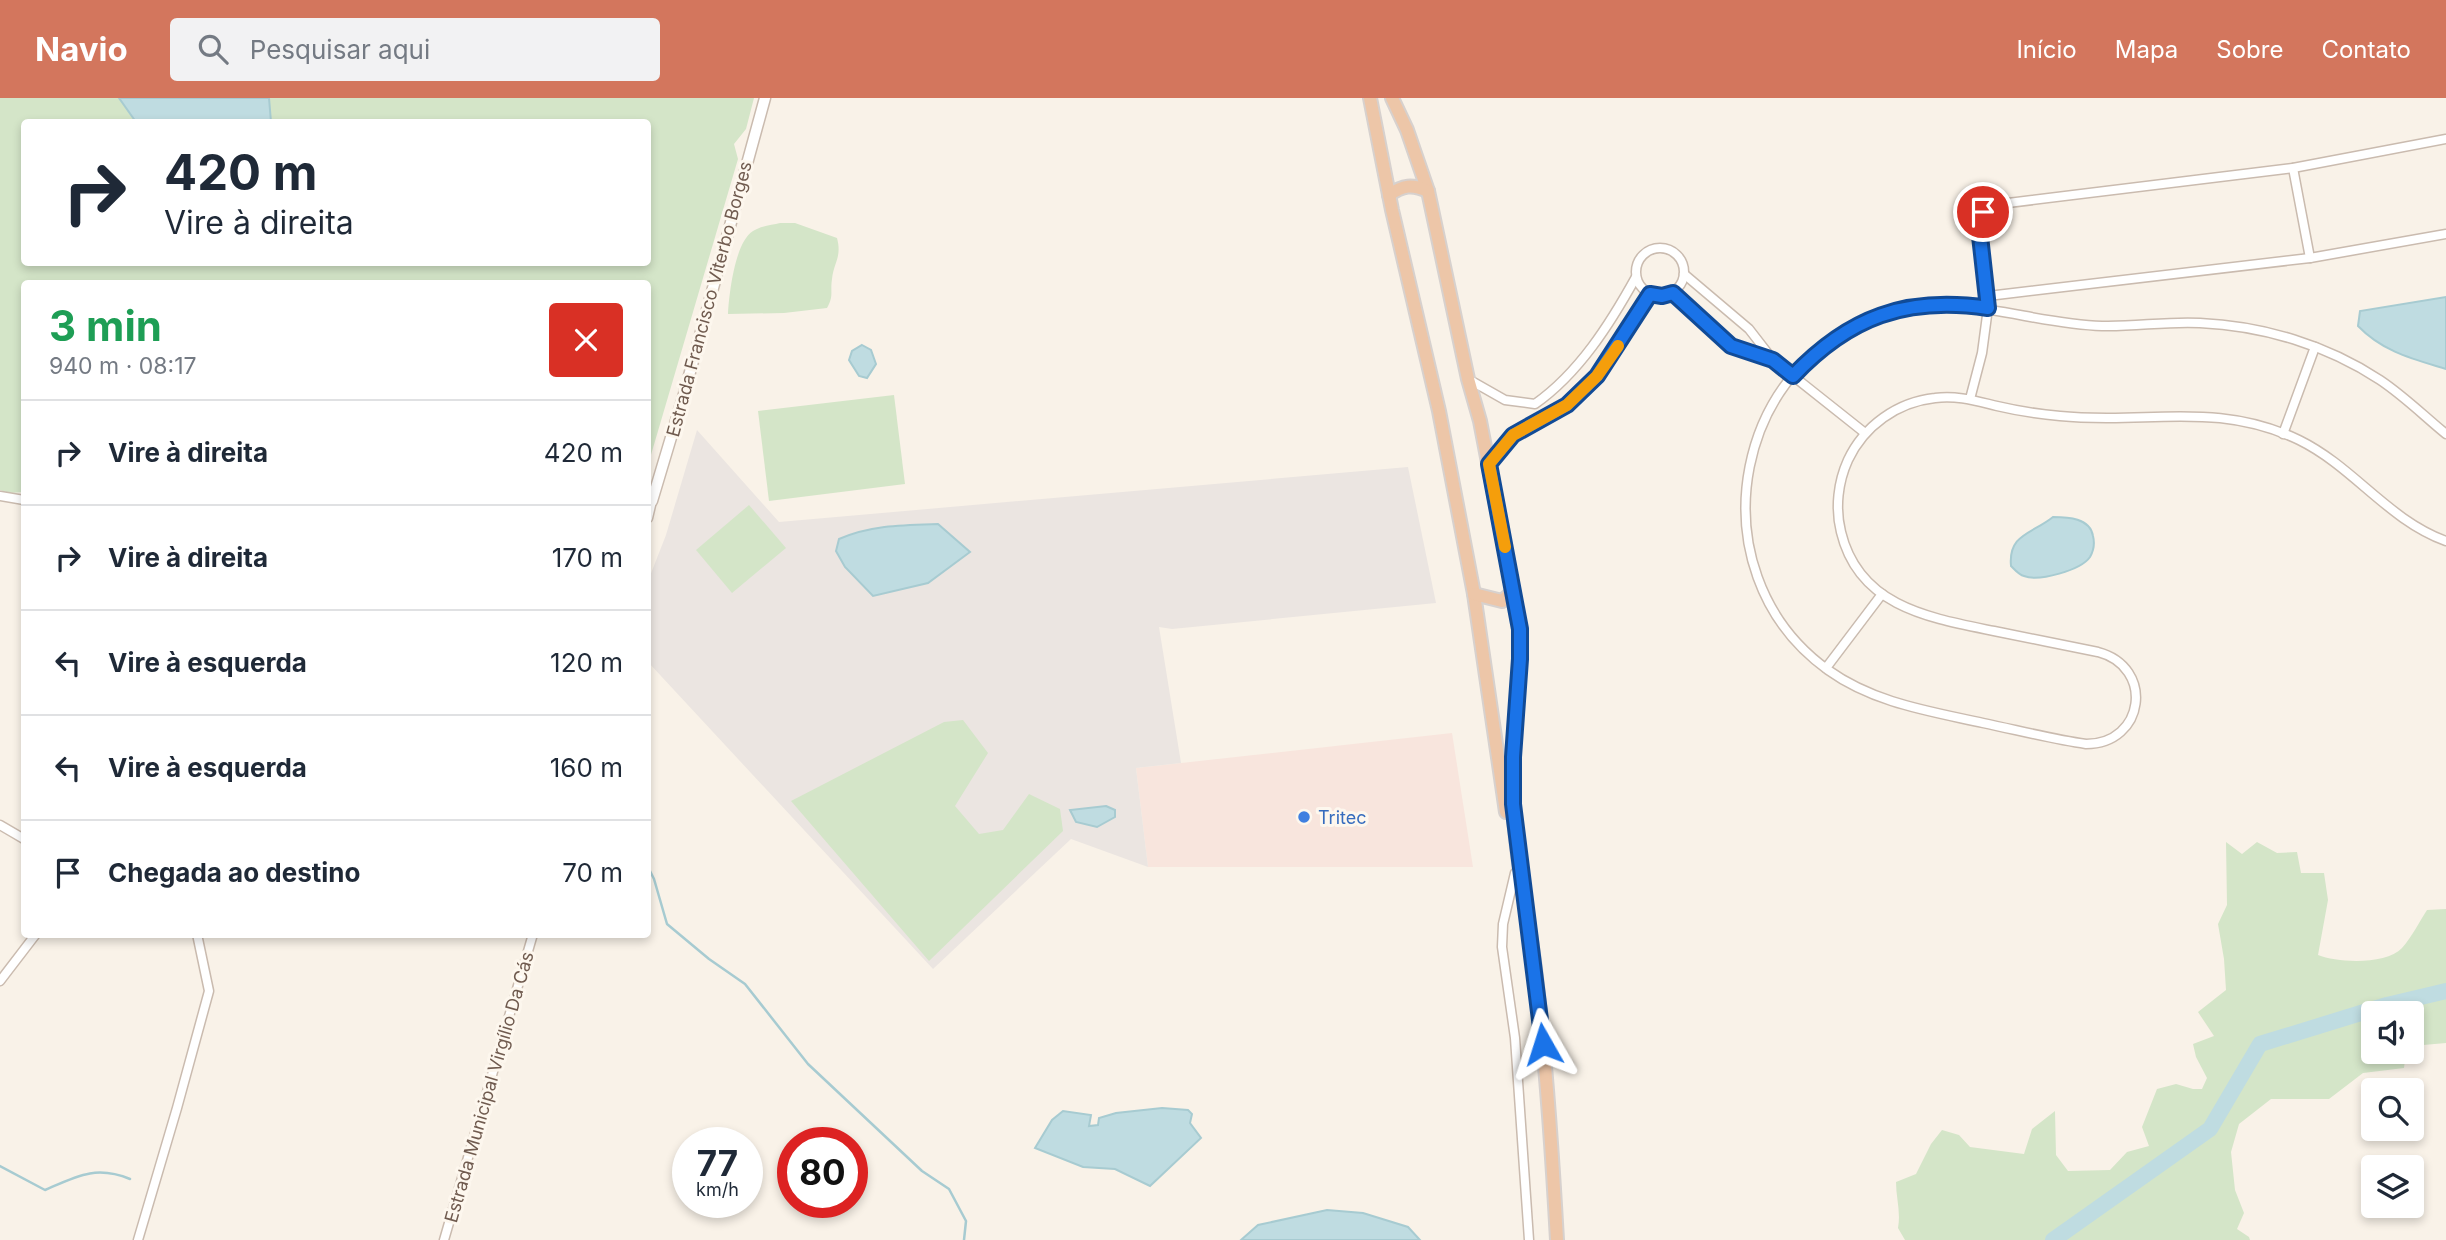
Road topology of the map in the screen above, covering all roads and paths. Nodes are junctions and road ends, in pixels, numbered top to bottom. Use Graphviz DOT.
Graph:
graph roads {
  1 [pos="765,98"];
  2 [pos="1370,98"];
  3 [pos="1392,98"];
  4 [pos="2446,139"];
  5 [pos="2293,168"];
  6 [pos="1428,191"];
  7 [pos="1389,195"];
  8 [pos="2446,234"];
  9 [pos="2310,258"];
  10 [pos="1684,274"];
  11 [pos="1636,277"];
  12 [pos="1673,293"];
  13 [pos="1650,294"];
  14 [pos="1987,296"];
  15 [pos="1988,308"];
  16 [pos="2315,347"];
  17 [pos="1773,360"];
  18 [pos="1793,376"];
  19 [pos="1468,379"];
  20 [pos="1970,399"];
  21 [pos="1865,433"];
  22 [pos="2283,434"];
  23 [pos="2446,434"];
  24 [pos="1489,464"];
  25 [pos="0,496"];
  26 [pos="651,498"];
  27 [pos="21,500"];
  28 [pos="2446,541"];
  29 [pos="1513,592"];
  30 [pos="1474,594"];
  31 [pos="1882,594"];
  32 [pos="1826,668"];
  33 [pos="0,825"];
  34 [pos="21,837"];
  35 [pos="1515,873"];
  36 [pos="33,938"];
  37 [pos="198,938"];
  38 [pos="532,938"];
  39 [pos="0,981"];
  40 [pos="138,1240"];
  41 [pos="444,1240"];
  42 [pos="1529,1240"];
  43 [pos="1555,1240"];
  1 -- 26 [label="street, Estrada Francisco Viterbo Borges"];
  2 -- 7 [label="highway"];
  3 -- 6 [label="highway"];
  4 -- 5 [label="street"];
  5 -- 9 [label="street"];
  5 -- 14 [label="street"];
  6 -- 7 [label="highway"];
  6 -- 19 [label="highway"];
  7 -- 30 [label="highway"];
  8 -- 9 [label="street"];
  9 -- 14 [label="street"];
  10 -- 11 [label="street"];
  10 -- 12 [label="street"];
  10 -- 17 [label="street"];
  11 -- 13 [label="street"];
  11 -- 19 [label="street"];
  12 -- 13 [label="street"];
  12 -- 17 [label="street"];
  13 -- 24 [label="street"];
  14 -- 15 [label="street"];
  15 -- 16 [label="street"];
  15 -- 18 [label="street"];
  15 -- 20 [label="street"];
  16 -- 22 [label="street"];
  16 -- 23 [label="street"];
  17 -- 18 [label="street"];
  18 -- 21 [label="street"];
  18 -- 32 [label="street"];
  19 -- 24 [label="highway"];
  20 -- 21 [label="street"];
  20 -- 22 [label="street"];
  21 -- 31 [label="street"];
  22 -- 28 [label="street"];
  24 -- 29 [label="highway"];
  25 -- 27 [label="street"];
  29 -- 30 [label="highway"];
  29 -- 43 [label="highway"];
  30 -- 35 [label="highway"];
  31 -- 32 [label="street"];
  31 -- 32 [label="street"];
  33 -- 34 [label="street"];
  35 -- 42 [label="street"];
  35 -- 43 [label="highway"];
  36 -- 39 [label="street"];
  37 -- 40 [label="street"];
  38 -- 41 [label="street, Estrada Municipal Virgílio Da Cás"];
}
